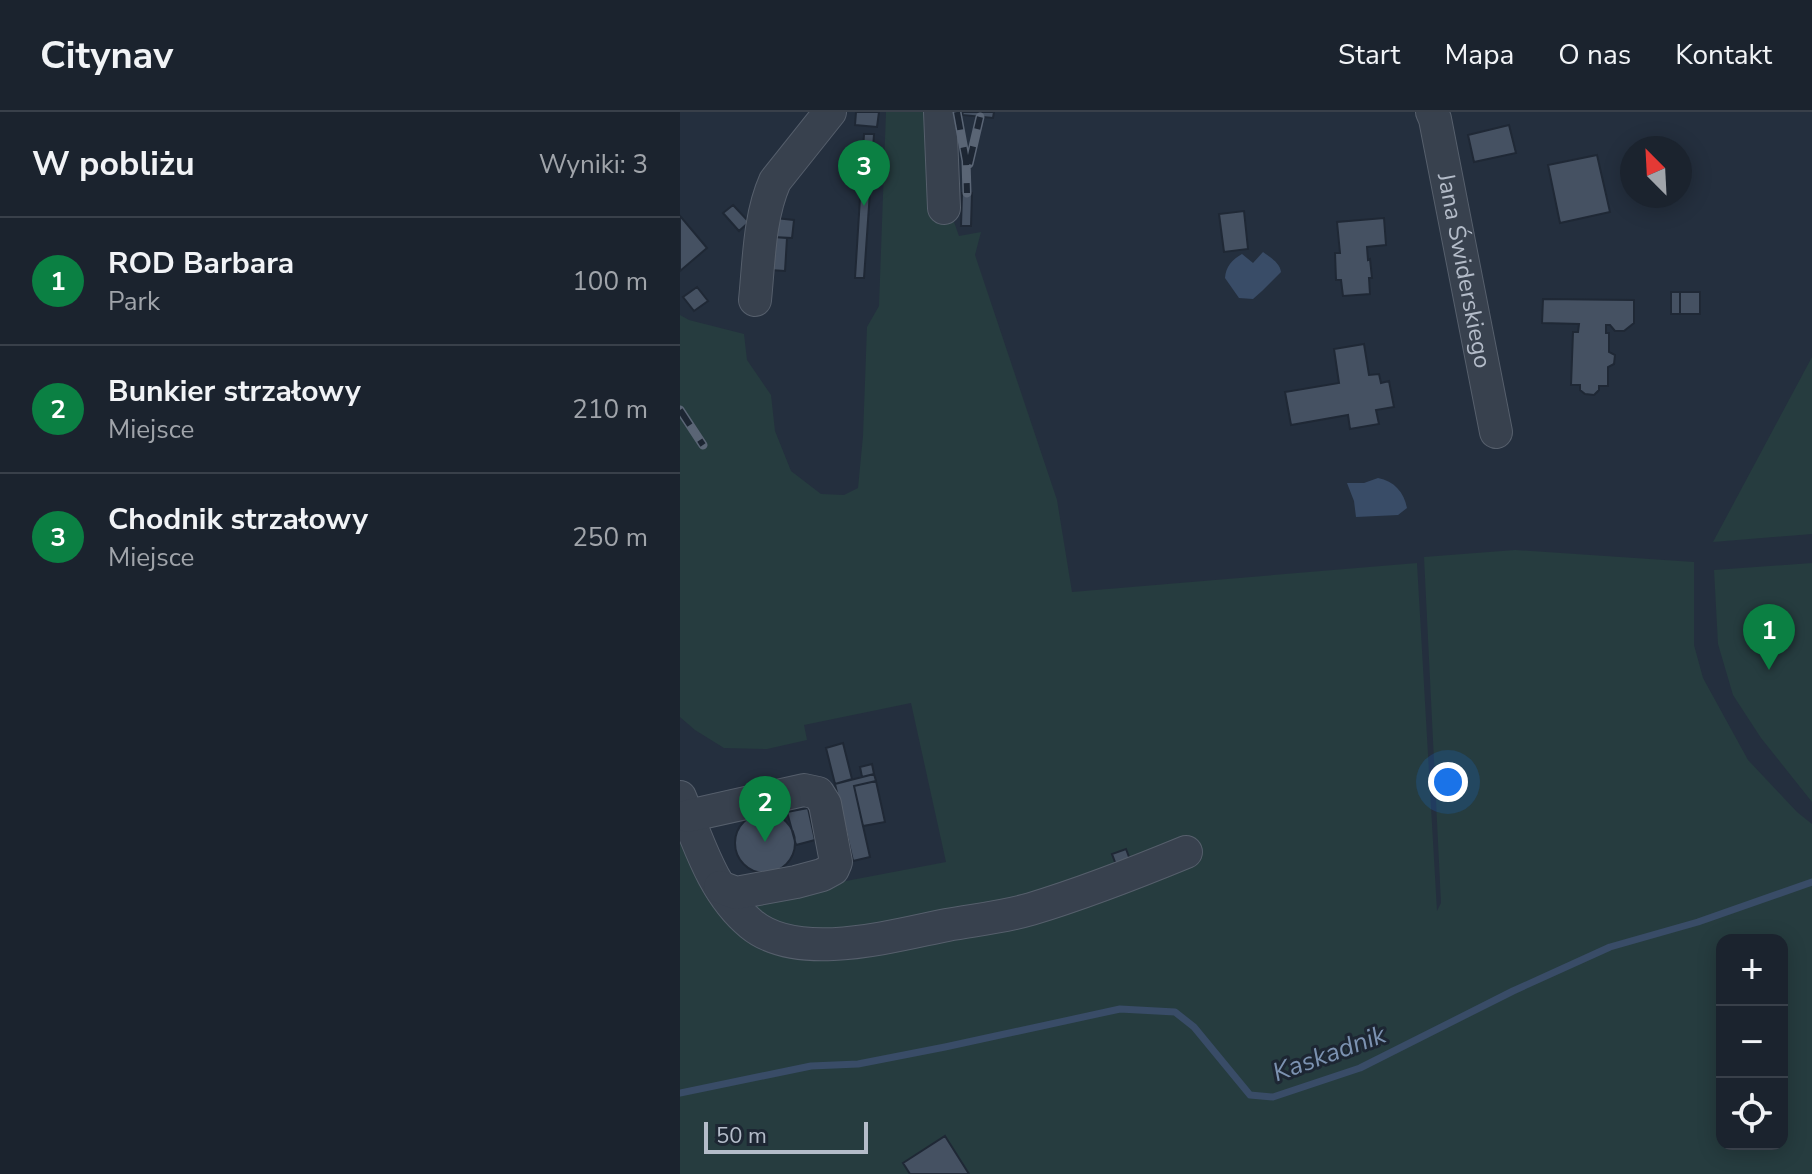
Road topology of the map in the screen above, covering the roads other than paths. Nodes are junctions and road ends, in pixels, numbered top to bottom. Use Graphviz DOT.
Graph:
graph roads {
  1 [pos="830,112"];
  2 [pos="940,112"];
  3 [pos="1432,112"];
  4 [pos="944,208"];
  5 [pos="755,300"];
  6 [pos="1496,432"];
  7 [pos="684,807"];
  8 [pos="1186,852"];
  9 [pos="720,887"];
  1 -- 5 [label="street"];
  2 -- 4 [label="street"];
  3 -- 6 [label="street, Jana Świderskiego"];
  7 -- 9 [label="street"];
  7 -- 9 [label="street"];
  8 -- 9 [label="street"];
}
